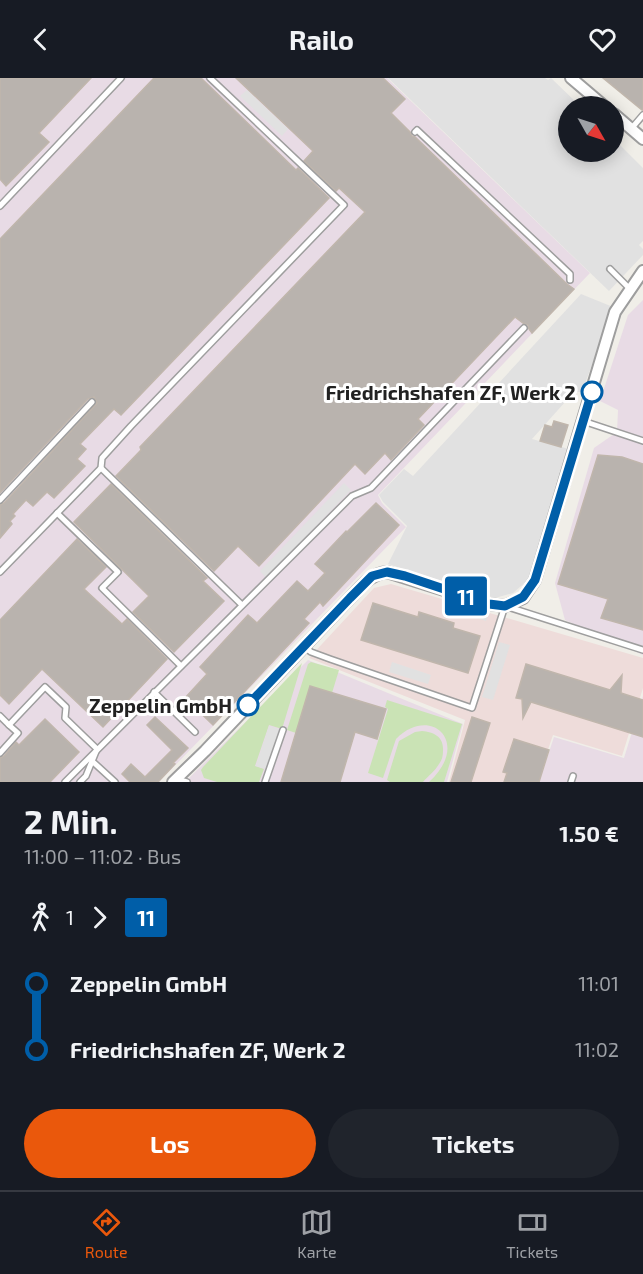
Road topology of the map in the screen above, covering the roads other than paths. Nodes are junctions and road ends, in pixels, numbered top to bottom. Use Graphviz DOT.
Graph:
graph roads {
  1 [pos="121,78"];
  2 [pos="210,78"];
  3 [pos="571,78"];
  4 [pos="592,96"];
  5 [pos="643,115"];
  6 [pos="624,123"];
  7 [pos="631,129"];
  8 [pos="415,132"];
  9 [pos="643,140"];
  10 [pos="350,200"];
  11 [pos="0,206"];
  12 [pos="344,206"];
  13 [pos="610,269"];
  14 [pos="642,276"];
  15 [pos="570,280"];
  16 [pos="631,290"];
  17 [pos="524,328"];
  18 [pos="92,402"];
  19 [pos="583,421"];
  20 [pos="643,441"];
  21 [pos="101,468"];
  22 [pos="0,500"];
  23 [pos="57,513"];
  24 [pos="0,559"];
  25 [pos="7,565"];
  26 [pos="0,572"];
  27 [pos="242,605"];
  28 [pos="505,606"];
  29 [pos="303,646"];
  30 [pos="643,650"];
  31 [pos="181,666"];
  32 [pos="154,692"];
  33 [pos="0,716"];
  34 [pos="9,725"];
  35 [pos="283,730"];
  36 [pos="195,732"];
  37 [pos="97,749"];
  38 [pos="0,753"];
  39 [pos="92,761"];
  40 [pos="179,781"];
  41 [pos="64,782"];
  42 [pos="80,782"];
  43 [pos="115,782"];
  44 [pos="265,782"];
  1 -- 11 [label="lane"];
  2 -- 12 [label="lane"];
  3 -- 4 [label="street"];
  5 -- 7 [label="lane"];
  6 -- 7 [label="street"];
  7 -- 9 [label="street"];
  8 -- 15 [label="lane"];
  10 -- 12 [label="lane"];
  12 -- 21 [label="lane"];
  13 -- 16 [label="lane"];
  14 -- 16 [label="street"];
  16 -- 19 [label="street"];
  17 -- 27 [label="lane"];
  18 -- 22 [label="lane"];
  19 -- 20 [label="lane"];
  19 -- 28 [label="street"];
  21 -- 23 [label="lane"];
  21 -- 27 [label="lane"];
  23 -- 25 [label="lane"];
  23 -- 31 [label="lane"];
  24 -- 25 [label="lane"];
  25 -- 26 [label="lane"];
  27 -- 31 [label="lane"];
  28 -- 29 [label="street"];
  28 -- 29 [label="lane"];
  28 -- 30 [label="lane"];
  29 -- 40 [label="street"];
  31 -- 32 [label="lane"];
  32 -- 36 [label="lane"];
  32 -- 37 [label="lane"];
  33 -- 34 [label="lane"];
  34 -- 37 [label="lane"];
  34 -- 38 [label="lane"];
  35 -- 44 [label="lane"];
  37 -- 39 [label="lane"];
  37 -- 41 [label="lane"];
  39 -- 42 [label="lane"];
  39 -- 43 [label="lane"];
}
